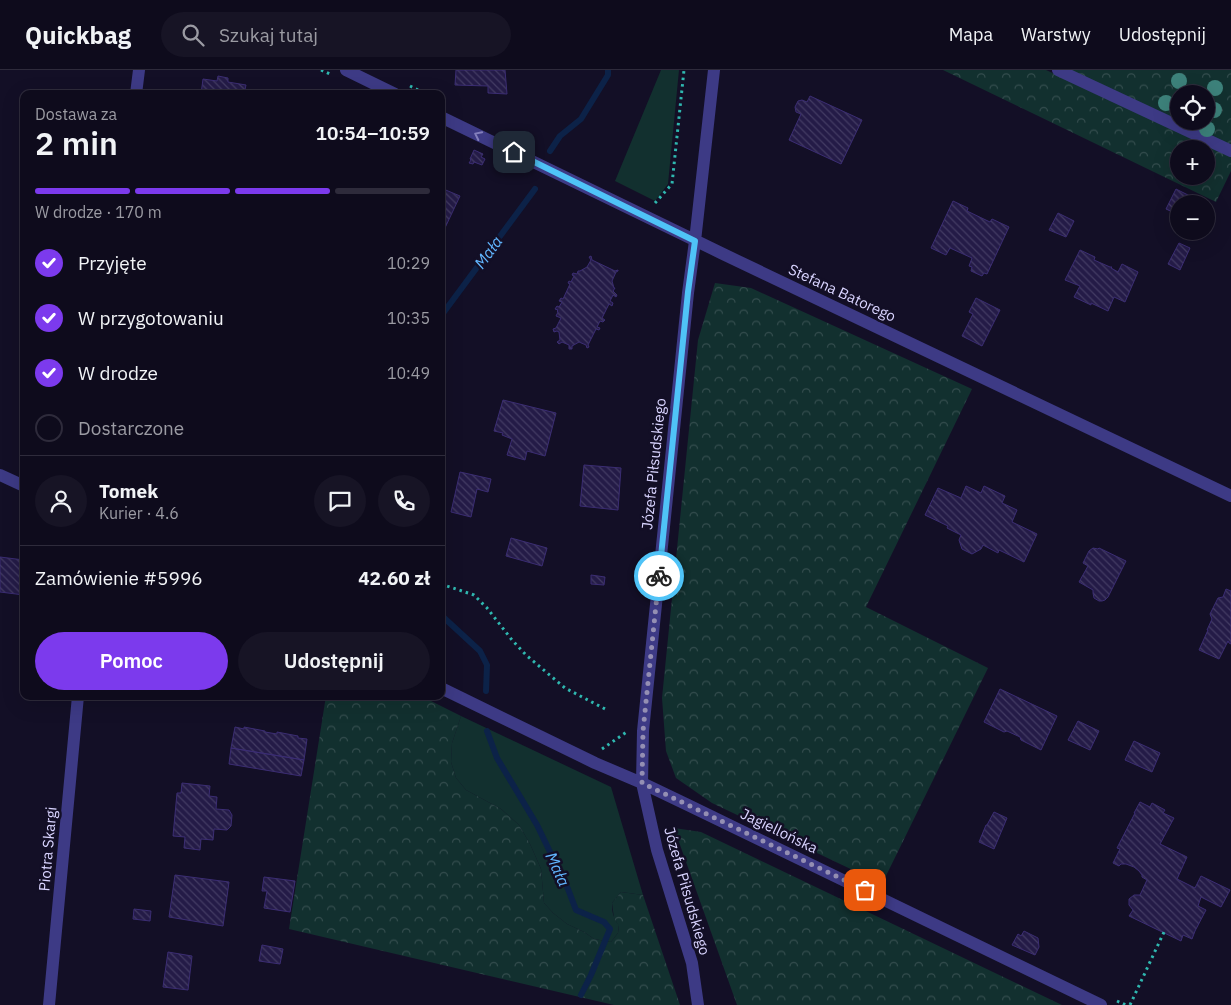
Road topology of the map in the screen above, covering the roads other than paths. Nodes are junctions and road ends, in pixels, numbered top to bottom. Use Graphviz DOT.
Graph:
graph roads {
  1 [pos="138,70"];
  2 [pos="346,70"];
  3 [pos="714,70"];
  4 [pos="1058,70"];
  5 [pos="136,90"];
  6 [pos="387,90"];
  7 [pos="445,118"];
  8 [pos="1231,151"];
  9 [pos="695,241"];
  10 [pos="0,475"];
  11 [pos="20,484"];
  12 [pos="1231,496"];
  13 [pos="445,690"];
  14 [pos="78,700"];
  15 [pos="642,783"];
  16 [pos="49,1005"];
  17 [pos="698,1005"];
  18 [pos="1101,1005"];
  1 -- 5 [label="street"];
  2 -- 6 [label="street"];
  3 -- 9 [label="street, Józefa Piłsudskiego"];
  4 -- 8 [label="street"];
  9 -- 7 [label="street, Stefana Batorego, one-way"];
  9 -- 12 [label="street, Stefana Batorego"];
  9 -- 15 [label="street, Józefa Piłsudskiego"];
  10 -- 11 [label="street"];
  13 -- 15 [label="street, Jagiellońska"];
  14 -- 16 [label="street, Piotra Skargi"];
  15 -- 17 [label="street, Józefa Piłsudskiego"];
  15 -- 18 [label="street, Jagiellońska"];
}
